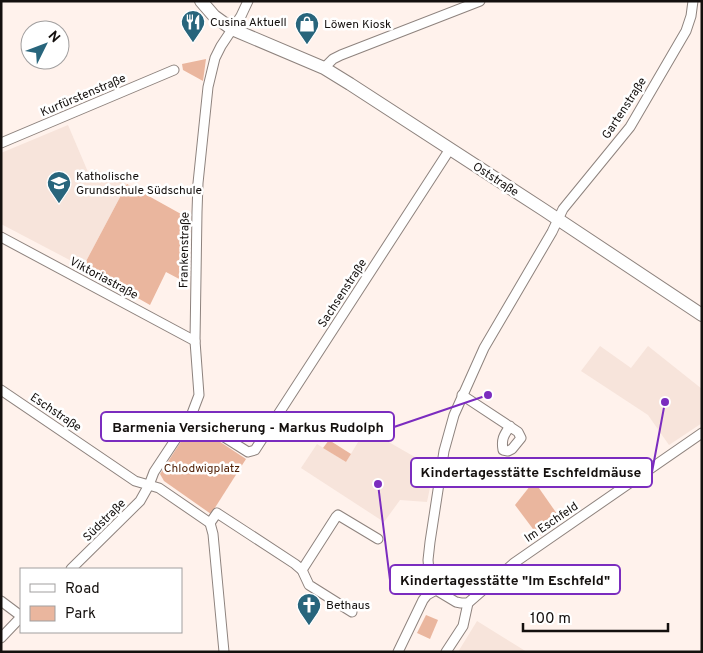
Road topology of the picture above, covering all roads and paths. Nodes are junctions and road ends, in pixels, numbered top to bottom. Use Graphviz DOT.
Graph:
graph roads {
  1 [pos="202,1"];
  2 [pos="248,1"];
  3 [pos="480,1"];
  4 [pos="693,1"];
  5 [pos="232,30"];
  6 [pos="324,68"];
  7 [pos="174,70"];
  8 [pos="1,143"];
  9 [pos="450,149"];
  10 [pos="558,219"];
  11 [pos="1,237"];
  12 [pos="701,312"];
  13 [pos="196,341"];
  14 [pos="1,390"];
  15 [pos="462,395"];
  16 [pos="191,416"];
  17 [pos="510,426"];
  18 [pos="702,433"];
  19 [pos="149,485"];
  20 [pos="210,524"];
  21 [pos="378,539"];
  22 [pos="72,568"];
  23 [pos="302,570"];
  24 [pos="436,590"];
  25 [pos="1,601"];
  26 [pos="468,603"];
  27 [pos="352,612"];
  28 [pos="20,616"];
  29 [pos="20,618"];
  30 [pos="1,638"];
  31 [pos="224,652"];
  32 [pos="398,652"];
  33 [pos="446,652"];
  1 -- 5 [label="street, Oststraße"];
  2 -- 5 [label="street, Frankenstraße"];
  3 -- 6 [label="street"];
  4 -- 10 [label="street, Gartenstraße"];
  5 -- 6 [label="street, Oststraße"];
  5 -- 13 [label="street, Frankenstraße"];
  6 -- 9 [label="street, Oststraße"];
  7 -- 8 [label="street, Kurfürstenstraße"];
  9 -- 10 [label="street, Oststraße"];
  9 -- 16 [label="street, Sachsenstraße"];
  10 -- 12 [label="street, Oststraße"];
  10 -- 15 [label="street"];
  11 -- 13 [label="street, Viktoriastraße"];
  13 -- 16 [label="street, Frankenstraße"];
  14 -- 19 [label="street, Eschstraße"];
  15 -- 17 [label="street"];
  15 -- 24 [label="street"];
  16 -- 19 [label="street"];
  18 -- 26 [label="street, Im Eschfeld"];
  19 -- 20 [label="street"];
  19 -- 22 [label="street, Südstraße"];
  20 -- 23 [label="street"];
  20 -- 31 [label="street"];
  21 -- 23 [label="street"];
  23 -- 27 [label="street"];
  24 -- 26 [label="street"];
  24 -- 32 [label="street"];
  25 -- 28 [label="street"];
  26 -- 33 [label="street"];
  29 -- 30 [label="street"];
}
